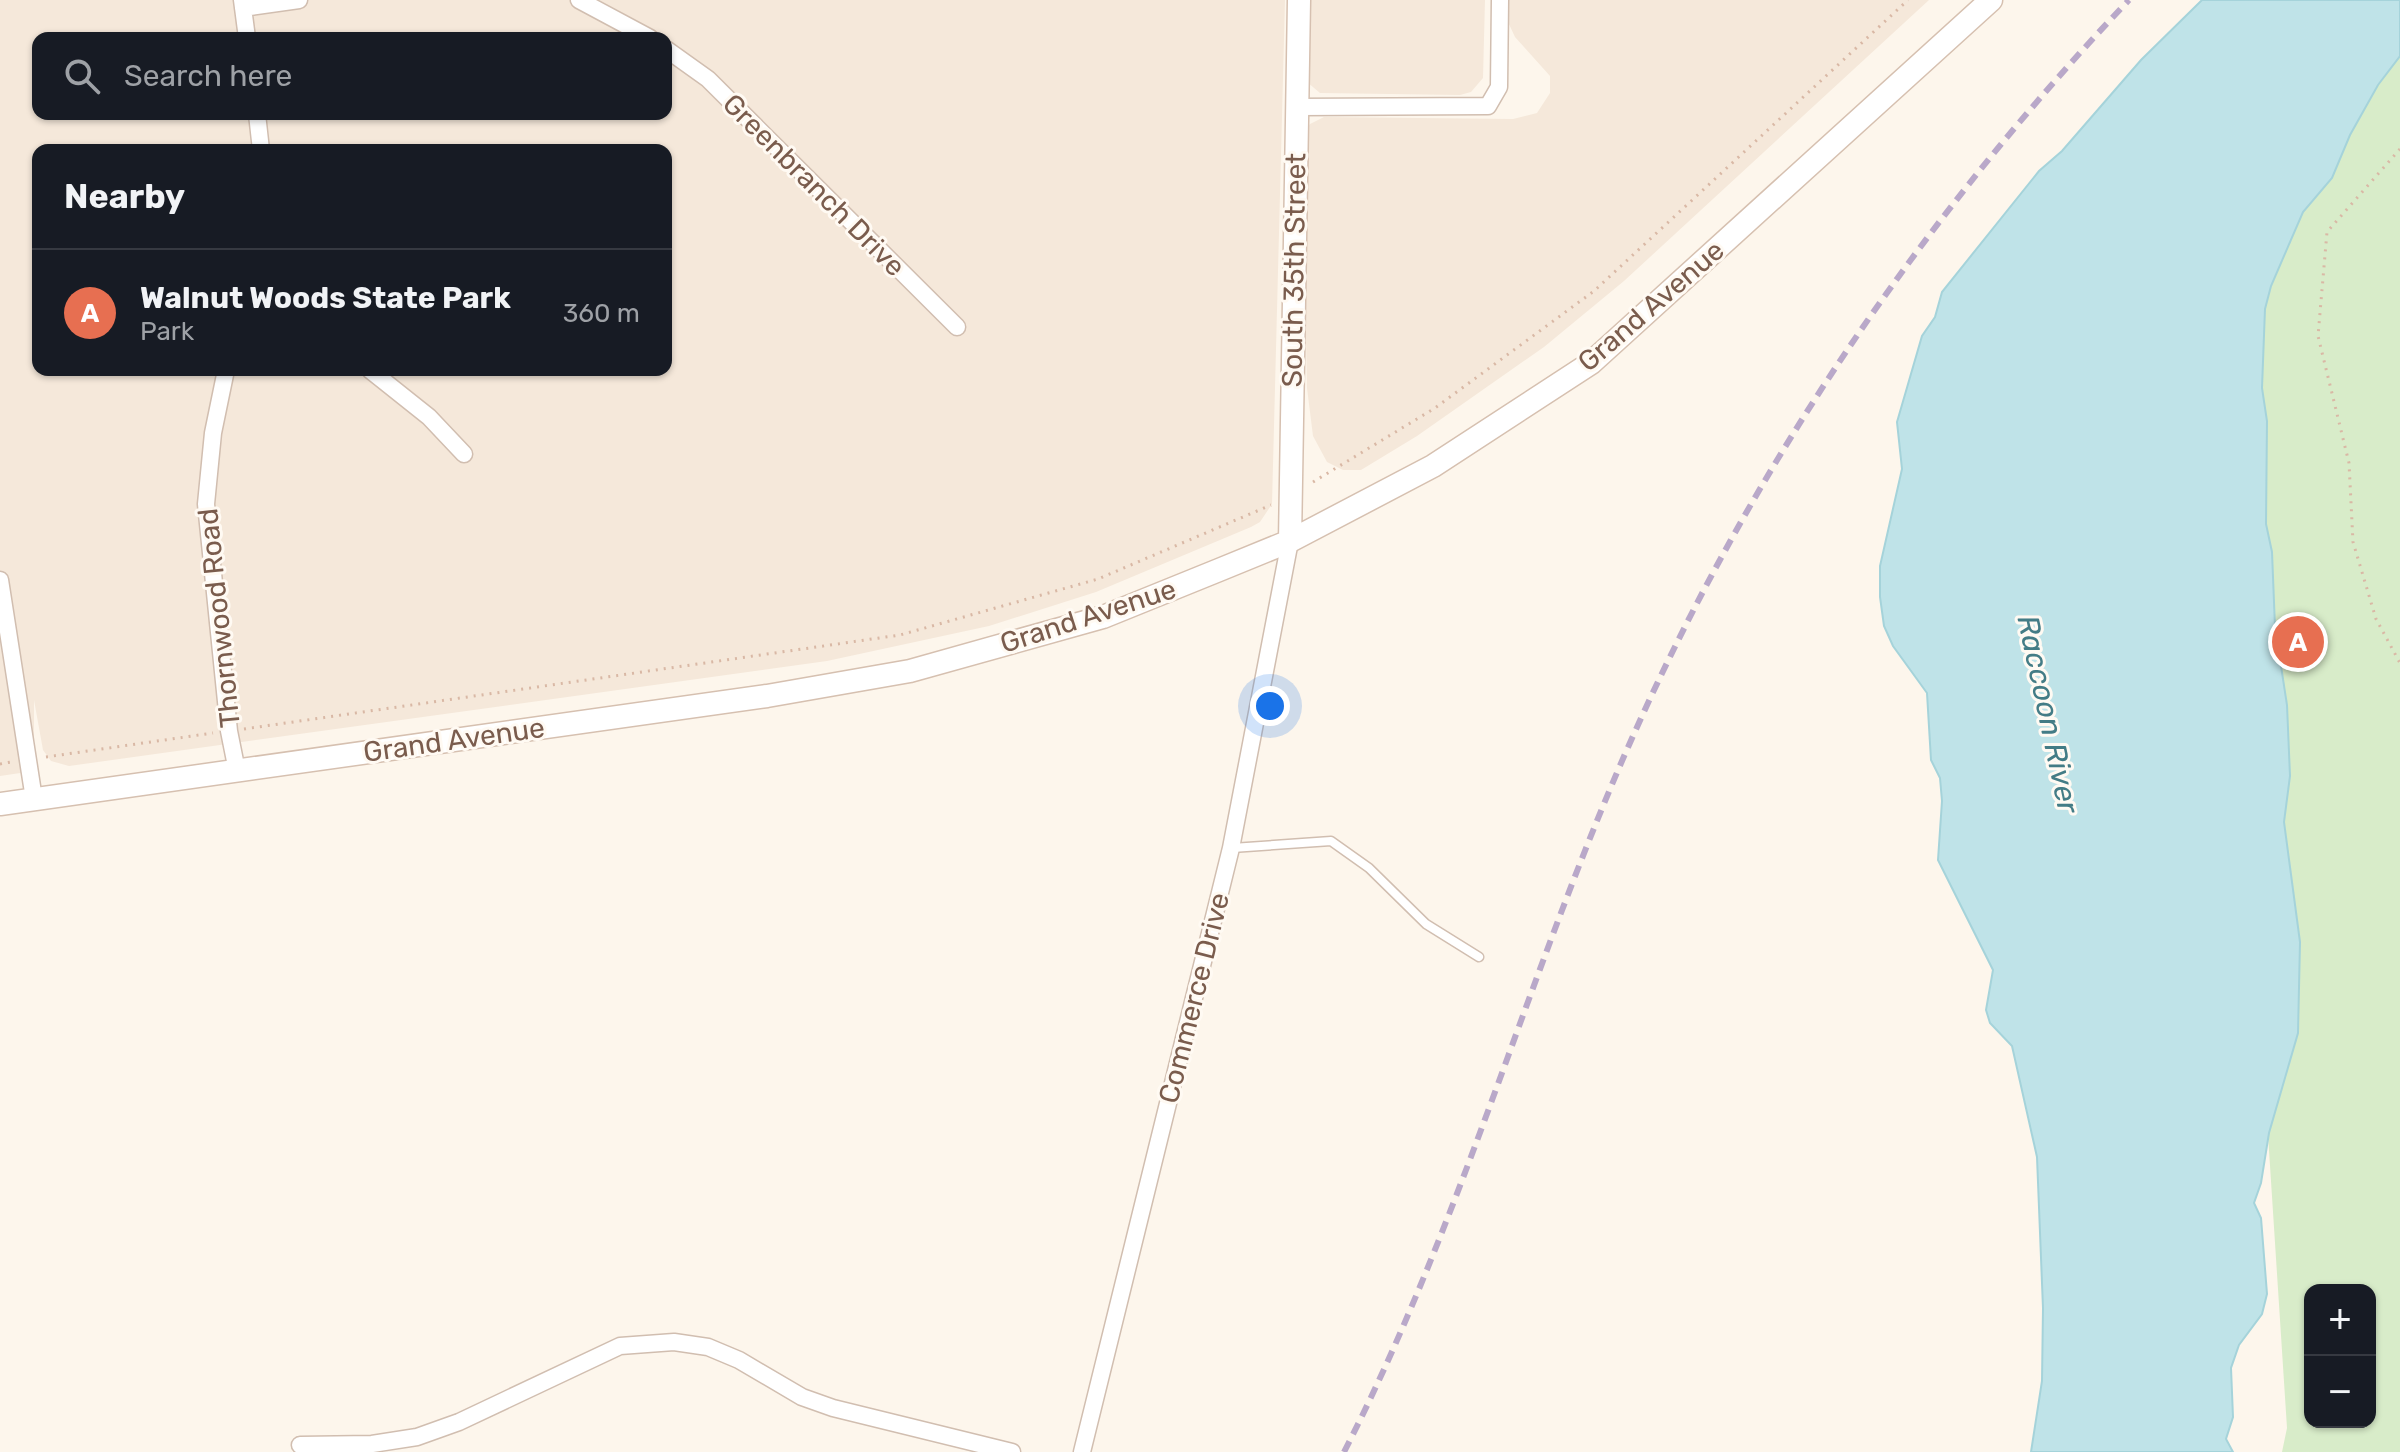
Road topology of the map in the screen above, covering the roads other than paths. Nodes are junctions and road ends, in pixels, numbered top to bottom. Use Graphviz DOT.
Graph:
graph roads {
  1 [pos="299,0"];
  2 [pos="579,0"];
  3 [pos="1299,0"];
  4 [pos="1500,0"];
  5 [pos="1991,0"];
  6 [pos="242,4"];
  7 [pos="246,32"];
  8 [pos="639,32"];
  9 [pos="672,53"];
  10 [pos="1297,107"];
  11 [pos="258,120"];
  12 [pos="260,144"];
  13 [pos="957,327"];
  14 [pos="225,376"];
  15 [pos="378,376"];
  16 [pos="464,454"];
  17 [pos="1290,541"];
  18 [pos="0,580"];
  19 [pos="237,771"];
  20 [pos="34,799"];
  21 [pos="0,804"];
  22 [pos="1231,848"];
  23 [pos="1479,957"];
  24 [pos="300,1445"];
  25 [pos="1012,1452"];
  26 [pos="1082,1452"];
  1 -- 6 [label="street"];
  2 -- 8 [label="street"];
  3 -- 10 [label="main road, South 35th Street"];
  4 -- 10 [label="street"];
  5 -- 17 [label="main road, Grand Avenue"];
  6 -- 7 [label="street"];
  9 -- 13 [label="street, Greenbranch Drive"];
  10 -- 17 [label="main road, South 35th Street"];
  11 -- 12 [label="street"];
  14 -- 19 [label="street, Thornwood Road"];
  15 -- 16 [label="street"];
  17 -- 19 [label="main road, Grand Avenue"];
  17 -- 22 [label="street, Commerce Drive"];
  18 -- 20 [label="street"];
  19 -- 20 [label="main road, Grand Avenue"];
  20 -- 21 [label="main road, Grand Avenue"];
  22 -- 23 [label="lane"];
  22 -- 26 [label="street, Commerce Drive"];
  24 -- 25 [label="street"];
}
